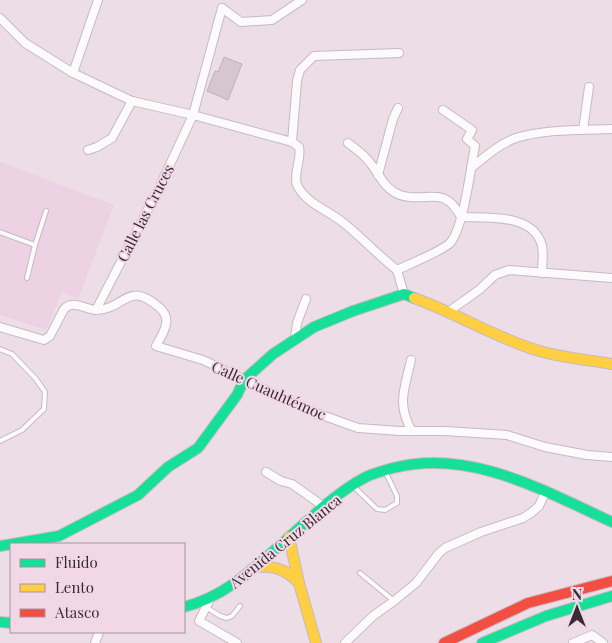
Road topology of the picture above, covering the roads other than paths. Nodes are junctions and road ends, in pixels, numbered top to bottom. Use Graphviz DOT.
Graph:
graph roads {
  1 [pos="98,0"];
  2 [pos="302,0"];
  3 [pos="221,4"];
  4 [pos="0,18"];
  5 [pos="399,53"];
  6 [pos="73,73"];
  7 [pos="588,87"];
  8 [pos="132,101"];
  9 [pos="398,108"];
  10 [pos="443,110"];
  11 [pos="193,115"];
  12 [pos="612,128"];
  13 [pos="583,130"];
  14 [pos="292,142"];
  15 [pos="348,143"];
  16 [pos="88,150"];
  17 [pos="471,168"];
  18 [pos="378,175"];
  19 [pos="46,211"];
  20 [pos="461,217"];
  21 [pos="0,232"];
  22 [pos="35,245"];
  23 [pos="397,270"];
  24 [pos="542,273"];
  25 [pos="26,278"];
  26 [pos="612,278"];
  27 [pos="404,294"];
  28 [pos="306,299"];
  29 [pos="96,310"];
  30 [pos="448,312"];
  31 [pos="0,327"];
  32 [pos="295,338"];
  33 [pos="0,349"];
  34 [pos="411,360"];
  35 [pos="612,364"];
  36 [pos="244,380"];
  37 [pos="412,431"];
  38 [pos="0,441"];
  39 [pos="612,457"];
  40 [pos="385,471"];
  41 [pos="266,472"];
  42 [pos="353,486"];
  43 [pos="545,493"];
  44 [pos="323,506"];
  45 [pos="612,522"];
  46 [pos="289,537"];
  47 [pos="18,543"];
  48 [pos="257,567"];
  49 [pos="360,573"];
  50 [pos="612,581"];
  51 [pos="299,583"];
  52 [pos="612,596"];
  53 [pos="211,597"];
  54 [pos="394,601"];
  55 [pos="240,606"];
  56 [pos="185,607"];
  57 [pos="206,607"];
  58 [pos="237,643"];
  59 [pos="316,643"];
  60 [pos="345,643"];
  61 [pos="444,643"];
  62 [pos="482,643"];
  63 [pos="573,643"];
  64 [pos="603,643"];
  1 -- 6 [label="street"];
  2 -- 3 [label="street"];
  3 -- 11 [label="street, Calle las Cruces"];
  4 -- 6 [label="street"];
  5 -- 14 [label="street"];
  6 -- 8 [label="street"];
  7 -- 13 [label="street"];
  8 -- 11 [label="street"];
  8 -- 16 [label="street"];
  9 -- 18 [label="street"];
  10 -- 17 [label="street"];
  11 -- 14 [label="street"];
  11 -- 29 [label="street, Calle las Cruces"];
  12 -- 13 [label="street"];
  13 -- 17 [label="street"];
  14 -- 23 [label="street"];
  15 -- 18 [label="street"];
  17 -- 20 [label="street"];
  18 -- 20 [label="street"];
  19 -- 22 [label="lane"];
  20 -- 23 [label="street"];
  20 -- 24 [label="street"];
  21 -- 22 [label="lane"];
  22 -- 25 [label="lane"];
  23 -- 27 [label="street"];
  24 -- 26 [label="street"];
  24 -- 30 [label="street"];
  27 -- 30 [label="main road"];
  27 -- 32 [label="main road"];
  28 -- 32 [label="street"];
  29 -- 31 [label="street"];
  29 -- 36 [label="street, Calle Cuauhtémoc"];
  30 -- 35 [label="main road"];
  32 -- 36 [label="main road"];
  33 -- 38 [label="lane"];
  34 -- 37 [label="street"];
  36 -- 37 [label="street, Calle Cuauhtémoc"];
  36 -- 47 [label="main road"];
  37 -- 39 [label="street, Calle Cuauhtémoc"];
  40 -- 42 [label="main road, Avenida Cruz Blanca"];
  40 -- 42 [label="lane"];
  40 -- 43 [label="main road, Avenida Cruz Blanca"];
  41 -- 44 [label="street"];
  42 -- 44 [label="main road, Avenida Cruz Blanca"];
  43 -- 45 [label="main road, Avenida Cruz Blanca"];
  43 -- 54 [label="street"];
  44 -- 46 [label="main road, Avenida Cruz Blanca"];
  46 -- 48 [label="main road, Avenida Cruz Blanca"];
  46 -- 51 [label="main road"];
  48 -- 51 [label="main road"];
  48 -- 53 [label="main road, Avenida Cruz Blanca"];
  49 -- 54 [label="lane"];
  50 -- 61 [label="main road"];
  51 -- 59 [label="main road"];
  52 -- 62 [label="main road"];
  53 -- 56 [label="main road, Avenida Cruz Blanca"];
  53 -- 57 [label="street"];
  54 -- 60 [label="street"];
  55 -- 57 [label="lane"];
  57 -- 58 [label="street"];
  63 -- 64 [label="street"];
}
